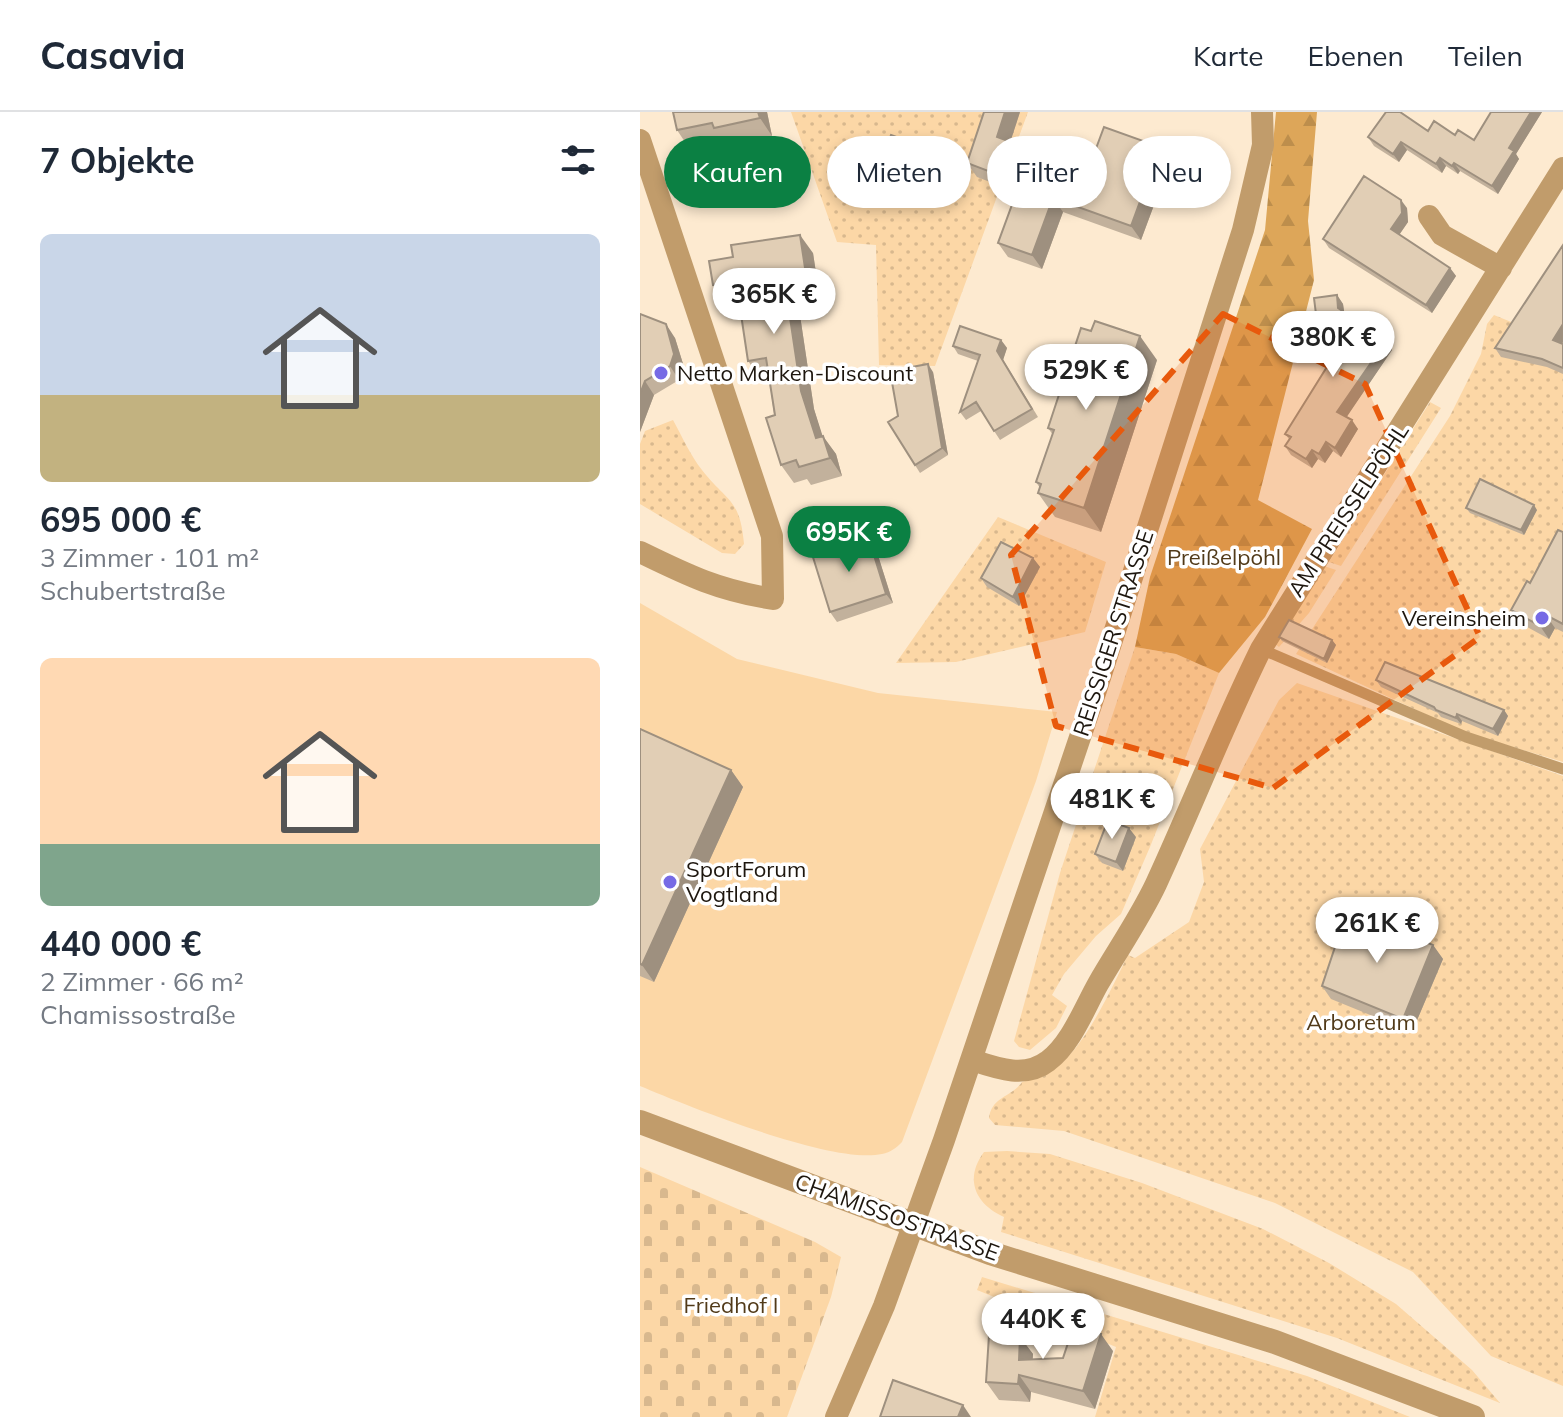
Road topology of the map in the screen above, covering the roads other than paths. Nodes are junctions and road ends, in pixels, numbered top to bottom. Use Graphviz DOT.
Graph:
graph roads {
  1 [pos="1262,112"];
  2 [pos="640,140"];
  3 [pos="1563,168"];
  4 [pos="1429,216"];
  5 [pos="1501,268"];
  6 [pos="640,552"];
  7 [pos="1261,649"];
  8 [pos="1563,769"];
  9 [pos="972,1060"];
  10 [pos="640,1122"];
  11 [pos="914,1224"];
  12 [pos="836,1417"];
  13 [pos="1473,1417"];
  1 -- 9 [label="street, REISSIGER STRASSE"];
  2 -- 6 [label="street"];
  3 -- 5 [label="street, AM PREISSELPÖHL"];
  4 -- 5 [label="street"];
  5 -- 7 [label="street, AM PREISSELPÖHL"];
  7 -- 8 [label="lane"];
  7 -- 9 [label="street, AM PREISSELPÖHL"];
  9 -- 11 [label="street, REISSIGER STRASSE"];
  10 -- 11 [label="street, CHAMISSOSTRASSE"];
  11 -- 12 [label="street, REISSIGER STRASSE"];
  11 -- 13 [label="street, CHAMISSOSTRASSE"];
}
